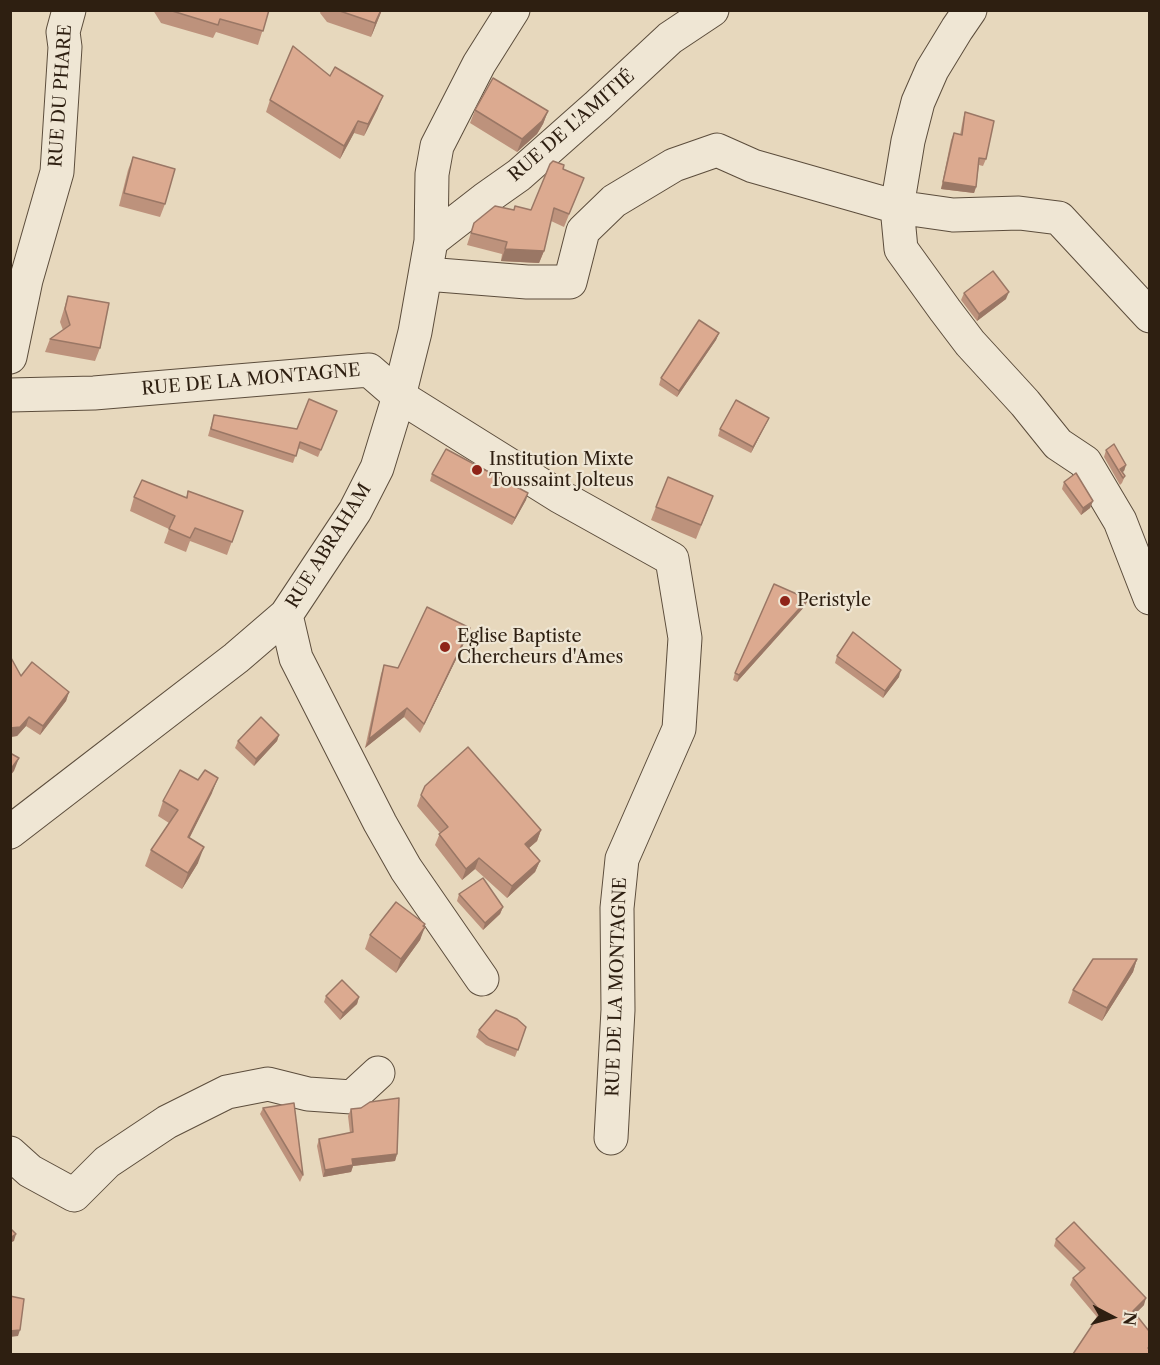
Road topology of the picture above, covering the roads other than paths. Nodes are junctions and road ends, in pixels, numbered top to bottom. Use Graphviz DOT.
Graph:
graph roads {
  1 [pos="69,10"];
  2 [pos="513,10"];
  3 [pos="712,10"];
  4 [pos="970,10"];
  5 [pos="897,207"];
  6 [pos="431,241"];
  7 [pos="426,274"];
  8 [pos="1149,316"];
  9 [pos="10,357"];
  10 [pos="10,395"];
  11 [pos="399,396"];
  12 [pos="1149,598"];
  13 [pos="286,615"];
  14 [pos="10,832"];
  15 [pos="482,979"];
  16 [pos="378,1073"];
  17 [pos="611,1138"];
  18 [pos="10,1153"];
  1 -- 9 [label="street, RUE DU PHARE"];
  2 -- 6 [label="street, RUE ABRAHAM"];
  3 -- 6 [label="street, RUE DE L'AMITIÉ"];
  4 -- 5 [label="street"];
  5 -- 7 [label="street"];
  5 -- 8 [label="street"];
  5 -- 12 [label="street"];
  6 -- 7 [label="street, RUE ABRAHAM"];
  7 -- 11 [label="street, RUE ABRAHAM"];
  10 -- 11 [label="street, RUE DE LA MONTAGNE"];
  11 -- 13 [label="street, RUE ABRAHAM"];
  11 -- 17 [label="street, RUE DE LA MONTAGNE"];
  13 -- 14 [label="street, RUE ABRAHAM"];
  13 -- 15 [label="street"];
  16 -- 18 [label="street"];
}
